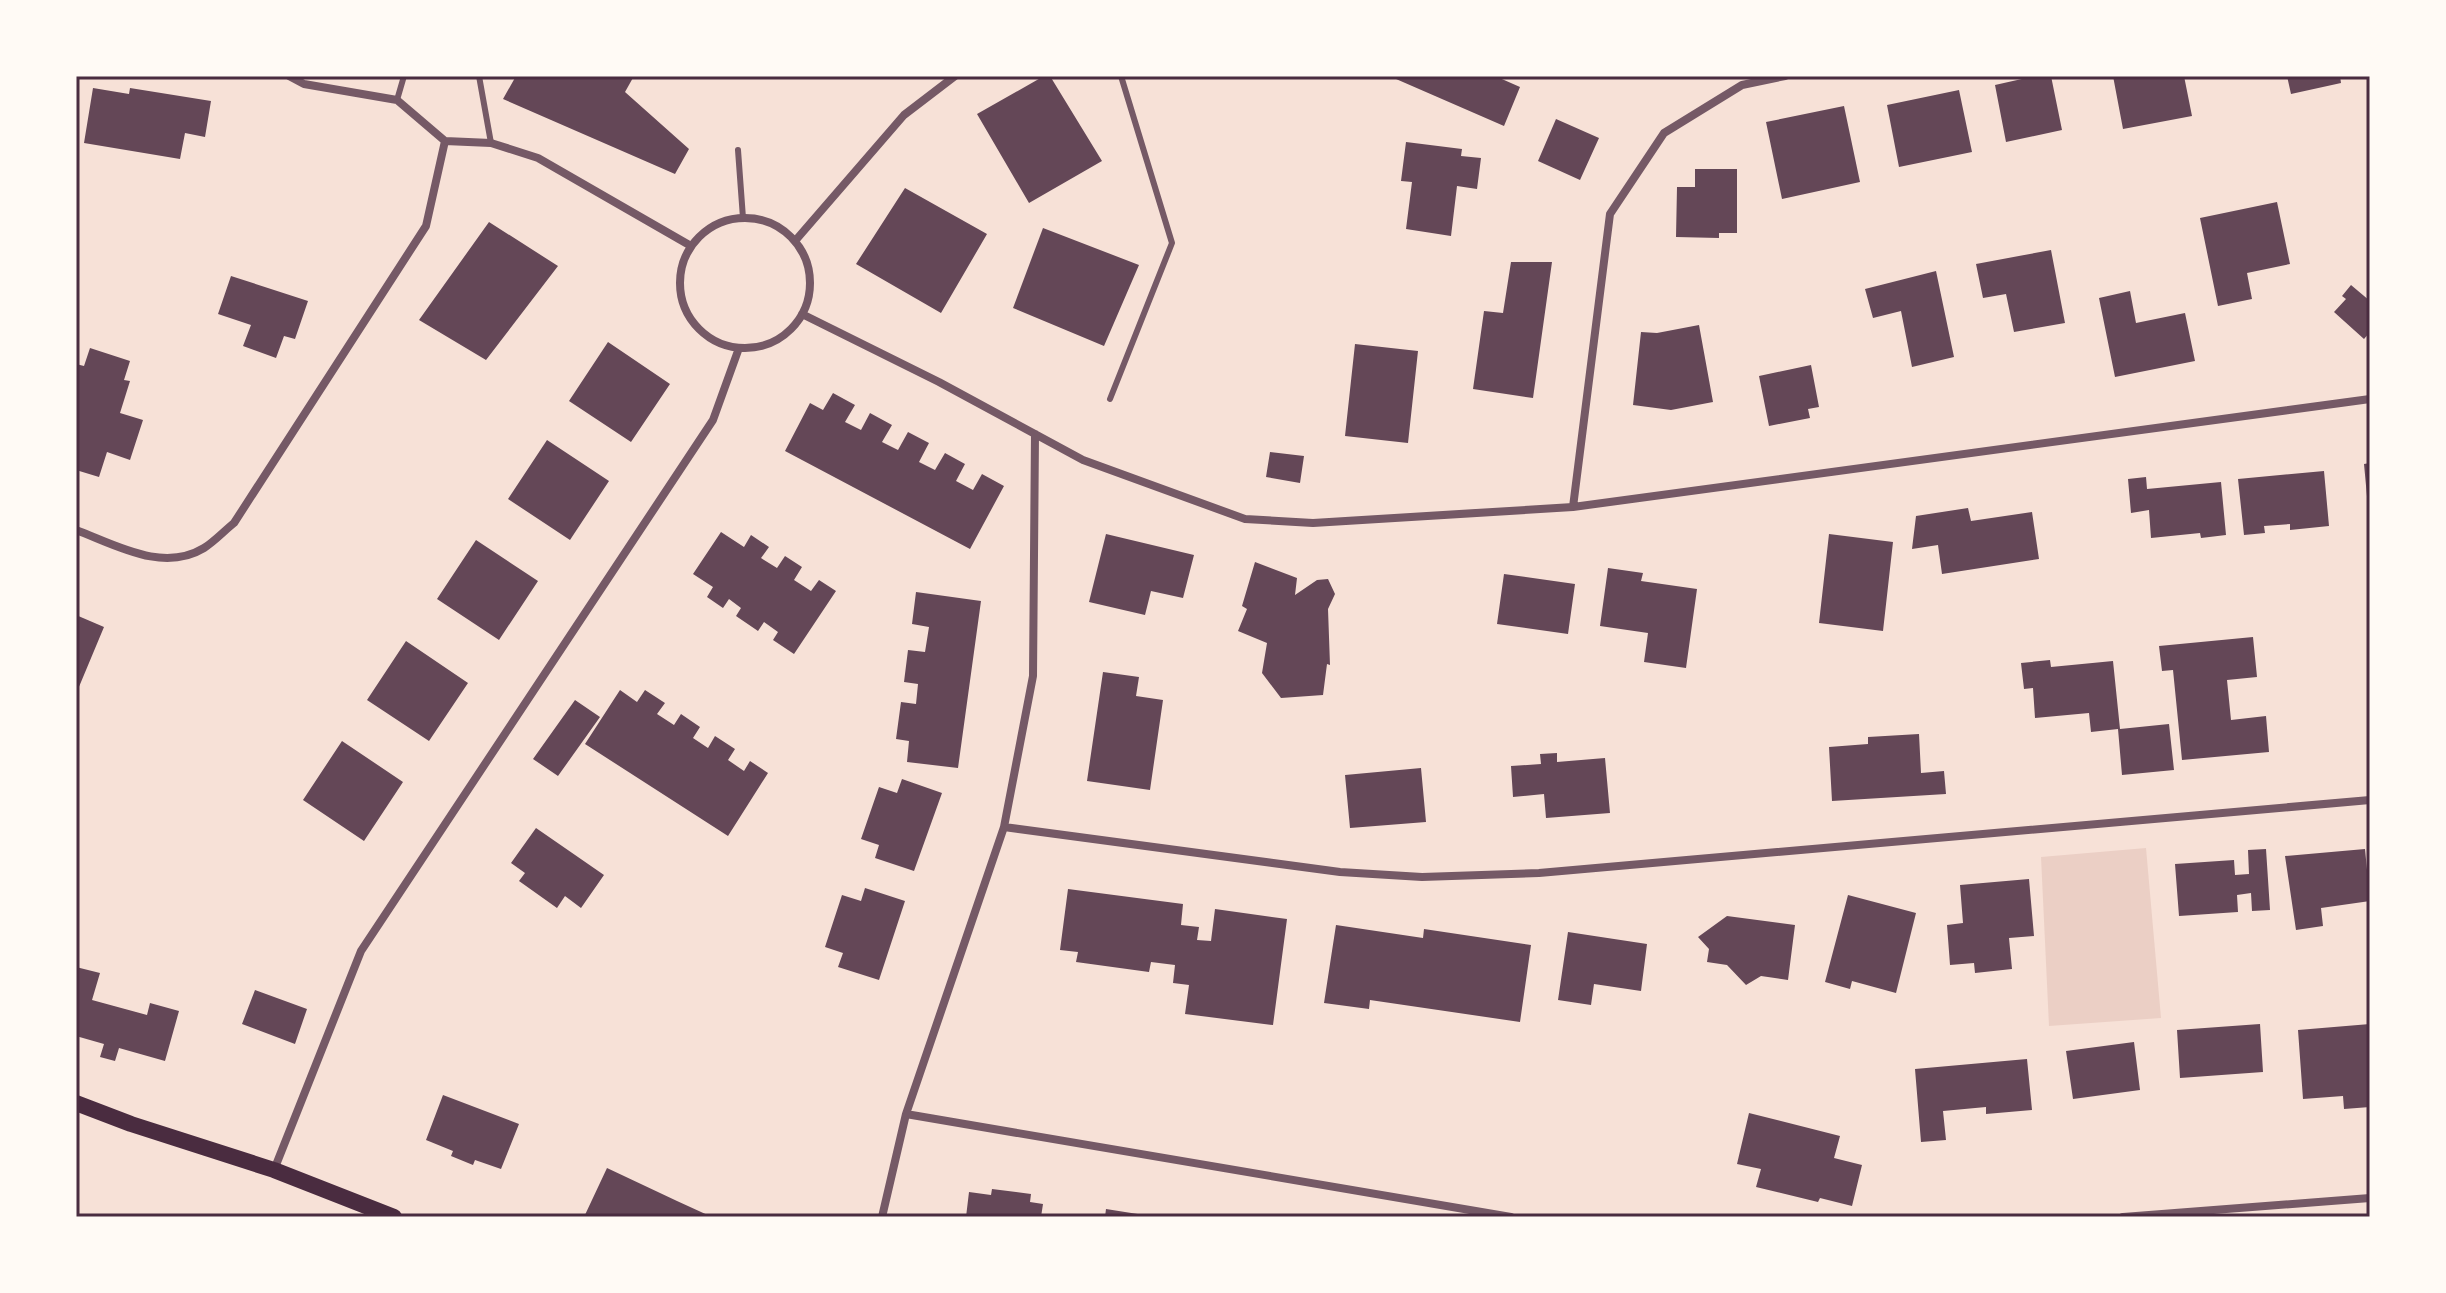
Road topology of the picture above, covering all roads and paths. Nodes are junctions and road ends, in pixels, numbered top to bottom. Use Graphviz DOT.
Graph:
graph roads {
  1 [pos="289,76"];
  2 [pos="404,76"];
  3 [pos="479,76"];
  4 [pos="955,76"];
  5 [pos="1121,76"];
  6 [pos="1785,76"];
  7 [pos="397,100"];
  8 [pos="445,141"];
  9 [pos="491,143"];
  10 [pos="738,150"];
  11 [pos="743,218"];
  12 [pos="795,241"];
  13 [pos="691,246"];
  14 [pos="802,314"];
  15 [pos="739,348"];
  16 [pos="1110,399"];
  17 [pos="2370,399"];
  18 [pos="1035,434"];
  19 [pos="1573,507"];
  20 [pos="76,530"];
  21 [pos="2370,800"];
  22 [pos="1004,827"];
  23 [pos="76,1103"];
  24 [pos="906,1114"];
  25 [pos="274,1170"];
  26 [pos="2370,1198"];
  27 [pos="394,1217"];
  28 [pos="882,1217"];
  29 [pos="1511,1217"];
  30 [pos="2123,1217"];
  1 -- 7 [label="street"];
  2 -- 7 [label="lane"];
  3 -- 9 [label="lane"];
  4 -- 12 [label="street"];
  5 -- 16 [label="lane"];
  6 -- 19 [label="street"];
  7 -- 8 [label="street"];
  8 -- 9 [label="street"];
  8 -- 20 [label="street"];
  9 -- 13 [label="street"];
  10 -- 11 [label="lane"];
  11 -- 12 [label="street"];
  11 -- 13 [label="street"];
  12 -- 14 [label="street"];
  13 -- 15 [label="street"];
  14 -- 15 [label="street"];
  14 -- 18 [label="street"];
  15 -- 25 [label="street"];
  17 -- 19 [label="street"];
  18 -- 19 [label="street"];
  18 -- 22 [label="street"];
  21 -- 22 [label="street"];
  22 -- 24 [label="street"];
  23 -- 25 [label="main road"];
  24 -- 28 [label="street"];
  24 -- 29 [label="street"];
  25 -- 27 [label="main road"];
  26 -- 30 [label="street"];
}
